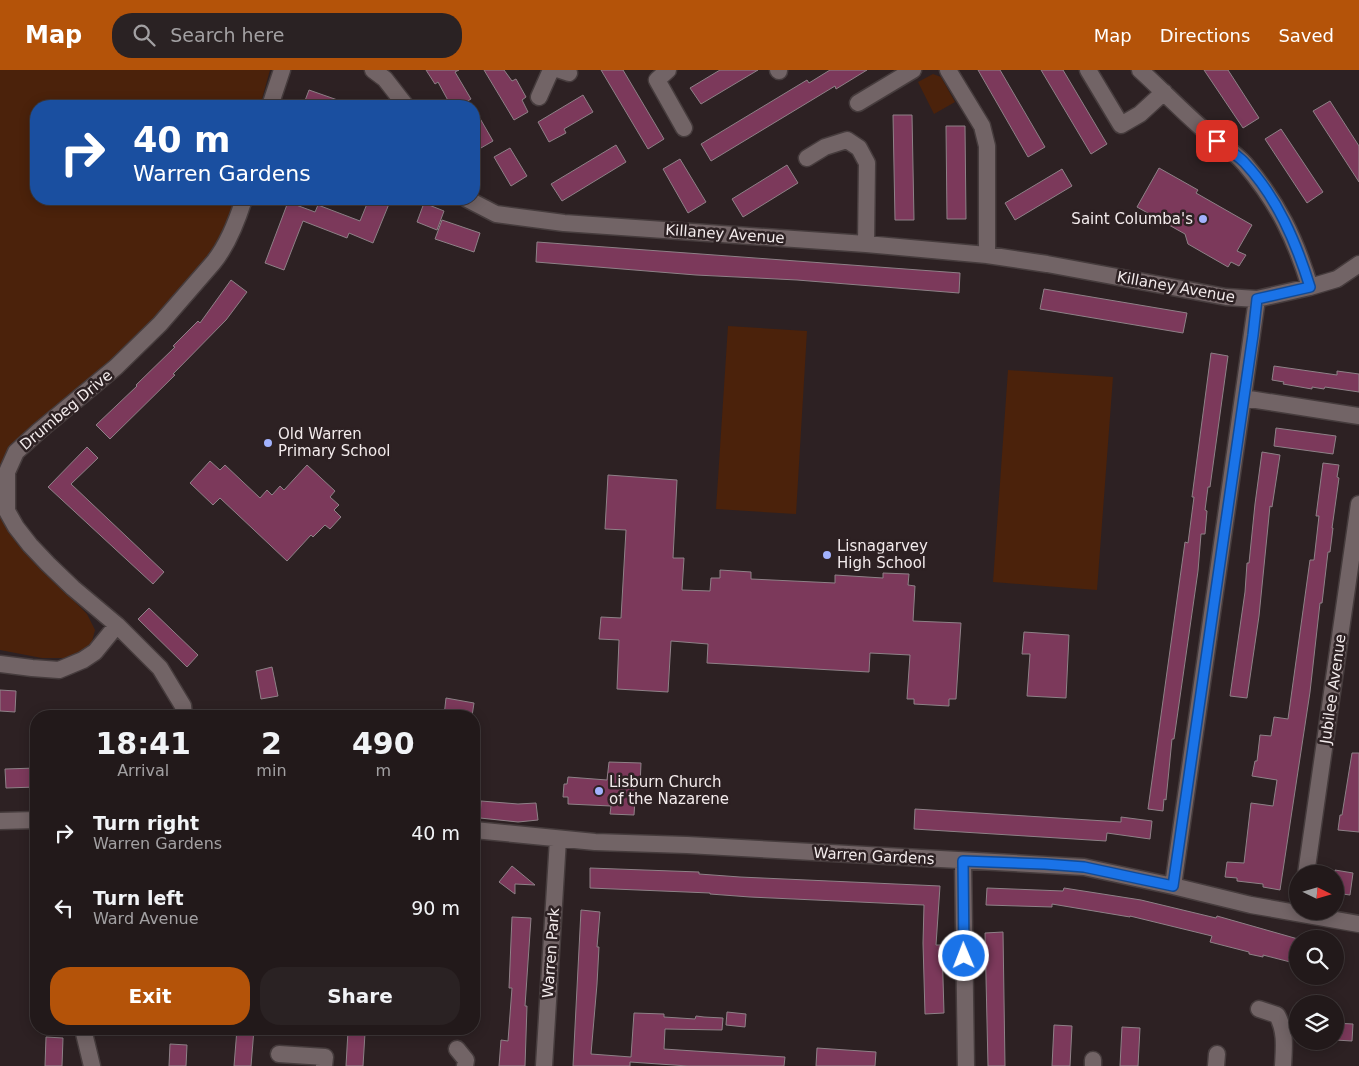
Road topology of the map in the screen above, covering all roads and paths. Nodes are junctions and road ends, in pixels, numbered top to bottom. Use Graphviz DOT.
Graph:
graph roads {
  1 [pos="282,70"];
  2 [pos="551,70"];
  3 [pos="668,70"];
  4 [pos="913,70"];
  5 [pos="948,70"];
  6 [pos="1088,70"];
  7 [pos="1140,70"];
  8 [pos="383,73"];
  9 [pos="1164,92"];
  10 [pos="539,97"];
  11 [pos="272,100"];
  12 [pos="402,100"];
  13 [pos="858,104"];
  14 [pos="684,128"];
  15 [pos="807,158"];
  16 [pos="242,205"];
  17 [pos="479,205"];
  18 [pos="866,244"];
  19 [pos="987,255"];
  20 [pos="1359,264"];
  21 [pos="1310,287"];
  22 [pos="1257,299"];
  23 [pos="1243,398"];
  24 [pos="1359,416"];
  25 [pos="1359,504"];
  26 [pos="1356,545"];
  27 [pos="117,625"];
  28 [pos="0,664"];
  29 [pos="183,710"];
  30 [pos="30,820"];
  31 [pos="0,821"];
  32 [pos="480,831"];
  33 [pos="558,839"];
  34 [pos="963,861"];
  35 [pos="1307,865"];
  36 [pos="1173,886"];
  37 [pos="1289,911"];
  38 [pos="1338,920"];
  39 [pos="1359,924"];
  40 [pos="1259,1009"];
  41 [pos="84,1035"];
  42 [pos="457,1049"];
  43 [pos="279,1054"];
  44 [pos="92,1066"];
  45 [pos="324,1066"];
  46 [pos="465,1066"];
  47 [pos="544,1066"];
  48 [pos="966,1066"];
  49 [pos="1283,1066"];
  1 -- 11 [label="street"];
  2 -- 10 [label="street"];
  3 -- 14 [label="street"];
  4 -- 13 [label="street"];
  5 -- 19 [label="street"];
  6 -- 9 [label="street"];
  7 -- 9 [label="street"];
  8 -- 12 [label="street"];
  9 -- 21 [label="street"];
  15 -- 18 [label="street"];
  16 -- 27 [label="street, Drumbeg Drive"];
  17 -- 18 [label="street, Killaney Avenue"];
  18 -- 19 [label="street, Killaney Avenue"];
  19 -- 22 [label="street, Killaney Avenue"];
  20 -- 21 [label="street, Killaney Avenue"];
  21 -- 22 [label="street, Killaney Avenue"];
  22 -- 23 [label="street"];
  23 -- 24 [label="street"];
  23 -- 36 [label="street"];
  25 -- 26 [label="street, Jubilee Avenue"];
  26 -- 35 [label="street, Jubilee Avenue"];
  27 -- 28 [label="street"];
  27 -- 29 [label="street, Drumbeg Drive"];
  30 -- 31 [label="street"];
  32 -- 33 [label="street, Warren Gardens"];
  33 -- 34 [label="street, Warren Gardens"];
  33 -- 47 [label="street, Warren Park"];
  34 -- 36 [label="street, Warren Gardens"];
  34 -- 48 [label="street"];
  36 -- 37 [label="street, Warren Gardens"];
  38 -- 39 [label="street, Warren Gardens"];
  40 -- 49 [label="street"];
  41 -- 44 [label="street"];
  42 -- 46 [label="street"];
  43 -- 45 [label="street"];
}
